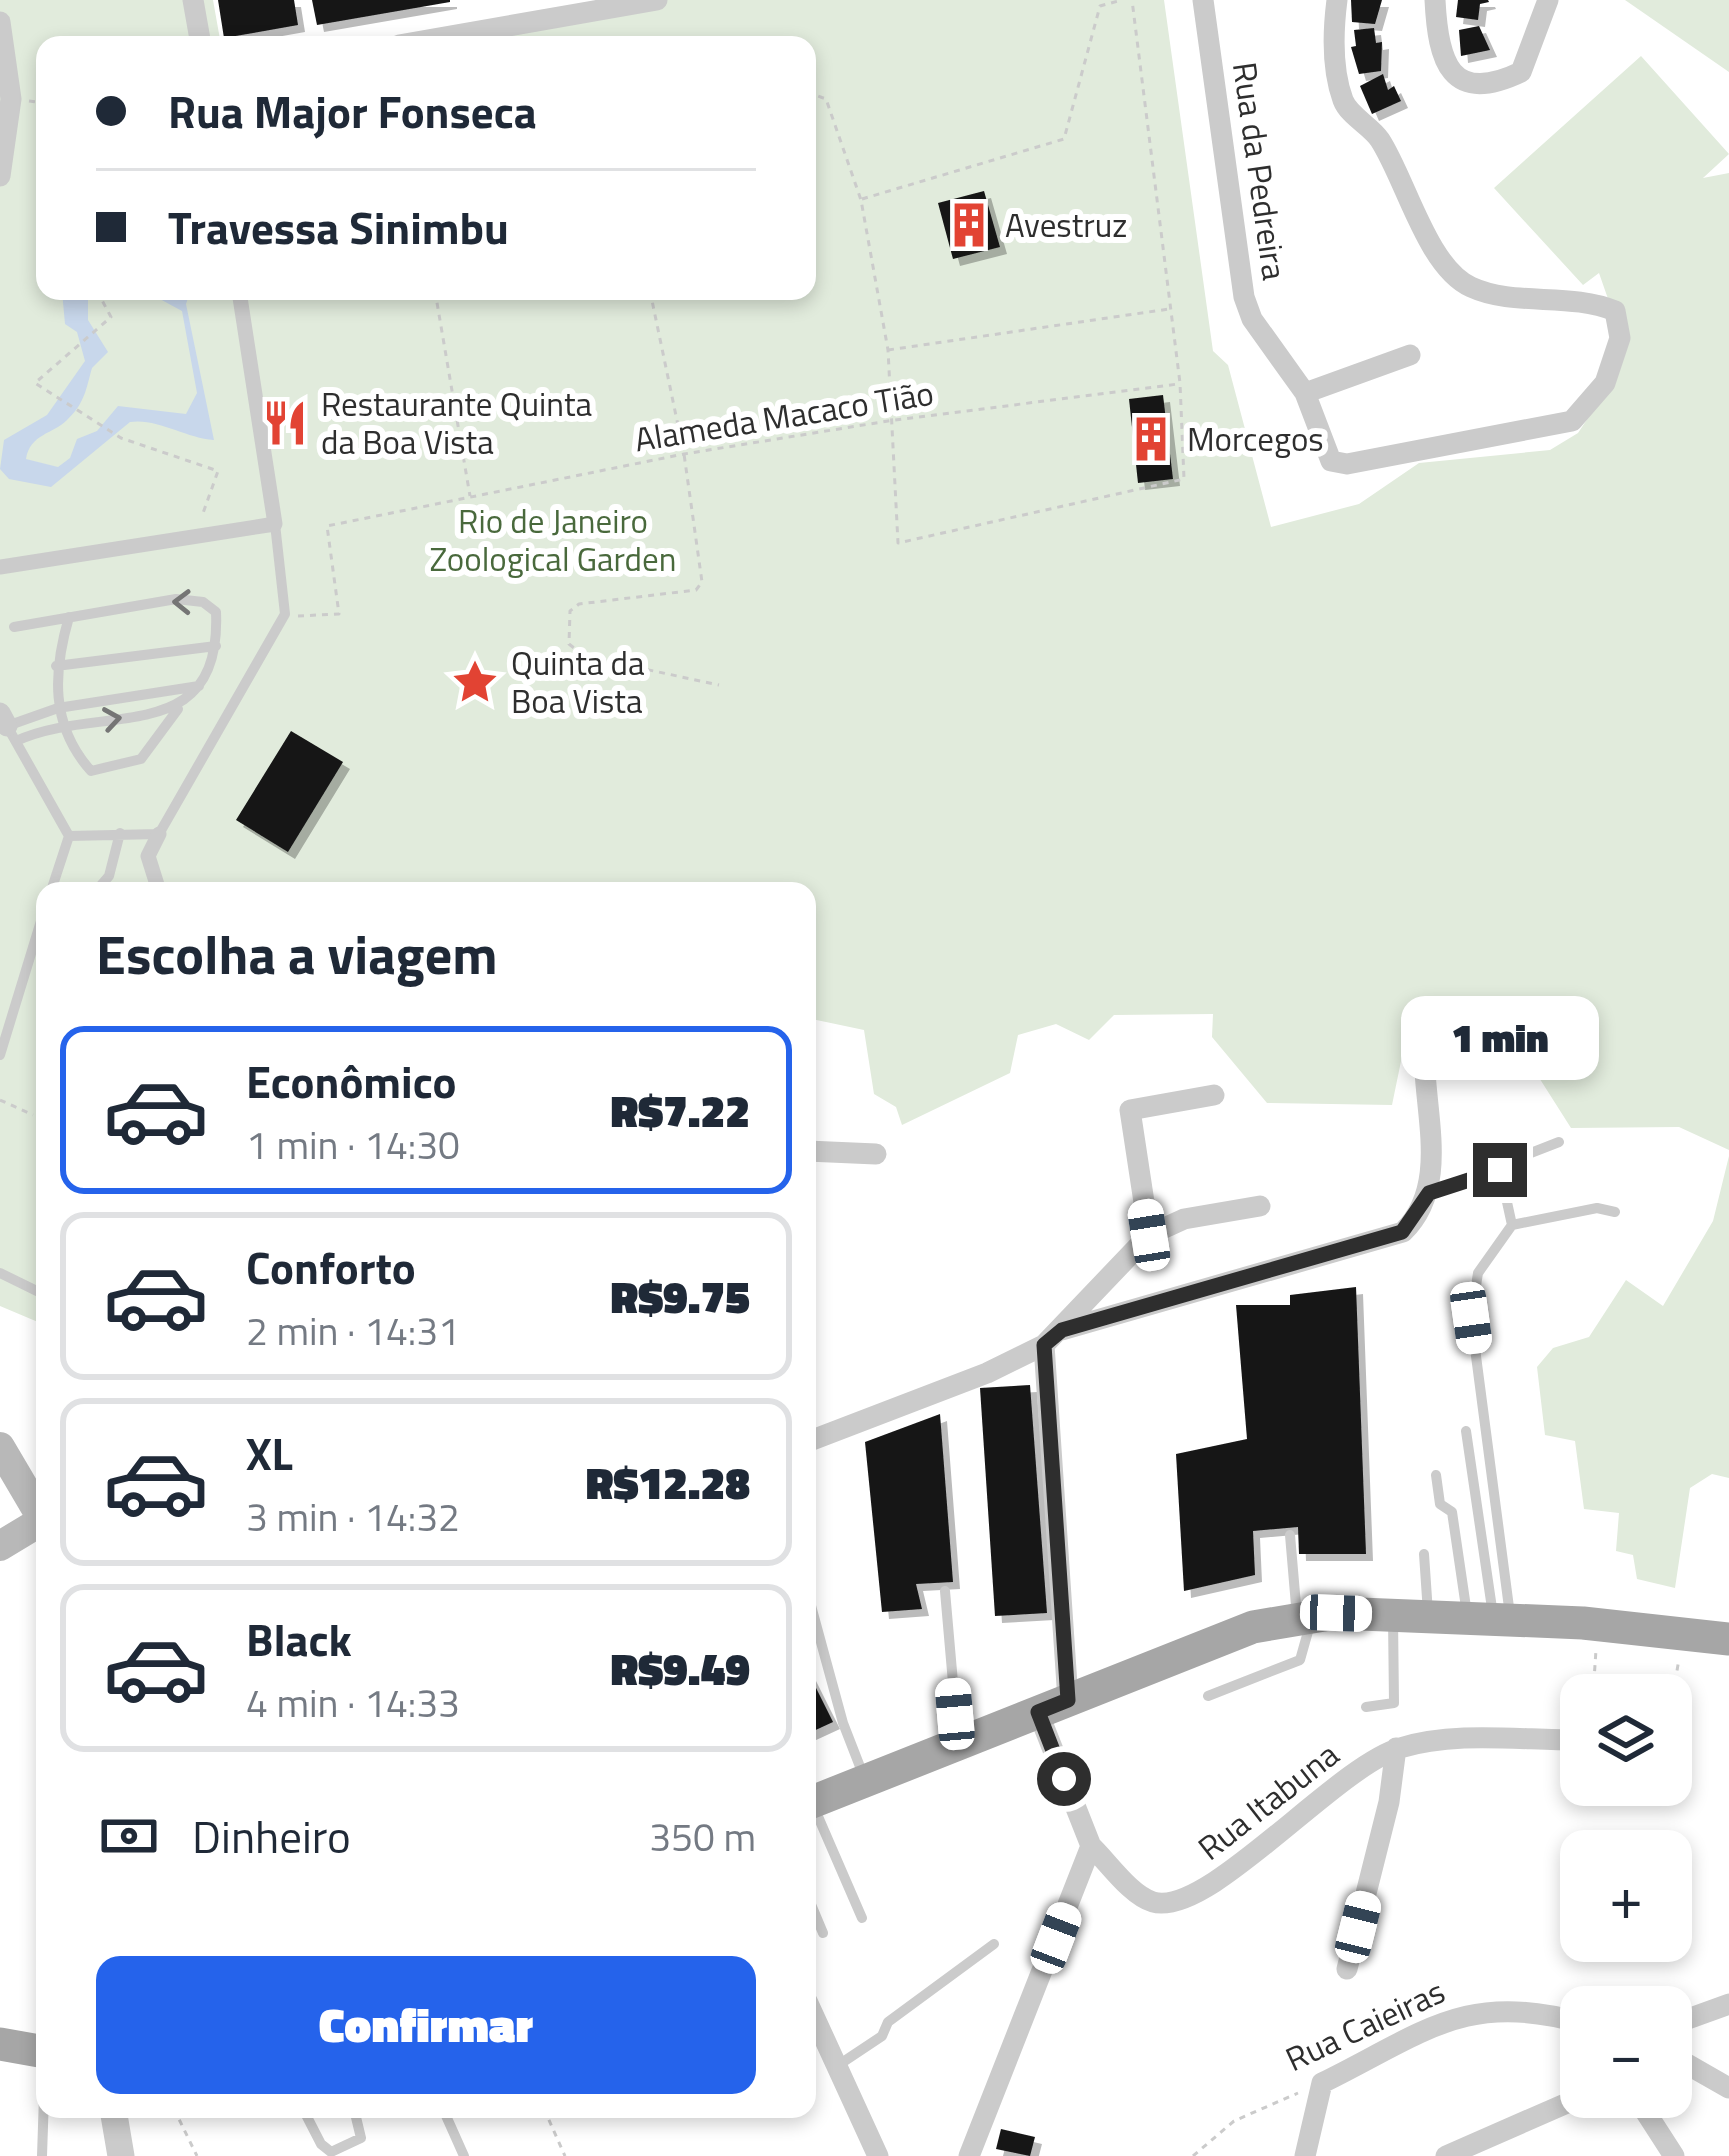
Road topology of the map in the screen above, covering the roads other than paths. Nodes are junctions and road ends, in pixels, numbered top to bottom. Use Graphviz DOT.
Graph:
graph roads {
  1 [pos="194,0"];
  2 [pos="657,0"];
  3 [pos="1203,0"];
  4 [pos="1337,0"];
  5 [pos="1435,0"];
  6 [pos="1548,0"];
  7 [pos="0,22"];
  8 [pos="200,36"];
  9 [pos="451,36"];
  10 [pos="0,176"];
  11 [pos="240,300"];
  12 [pos="1410,356"];
  13 [pos="1305,393"];
  14 [pos="275,524"];
  15 [pos="0,566"];
  16 [pos="69,617"];
  17 [pos="14,627"];
  18 [pos="216,646"];
  19 [pos="56,666"];
  20 [pos="199,686"];
  21 [pos="58,708"];
  22 [pos="178,709"];
  23 [pos="8,727"];
  24 [pos="65,727"];
  25 [pos="120,833"];
  26 [pos="159,835"];
  27 [pos="69,836"];
  28 [pos="53,882"];
  29 [pos="104,882"];
  30 [pos="157,882"];
  31 [pos="36,945"];
  32 [pos="0,1055"];
  33 [pos="1426,1071"];
  34 [pos="1214,1095"];
  35 [pos="1559,1142"];
  36 [pos="816,1151"];
  37 [pos="876,1154"];
  38 [pos="1500,1170"];
  39 [pos="1429,1193"];
  40 [pos="1260,1205"];
  41 [pos="1616,1212"];
  42 [pos="1512,1225"];
  43 [pos="1149,1235"];
  44 [pos="0,1274"];
  45 [pos="36,1291"];
  46 [pos="1062,1330"];
  47 [pos="1044,1345"];
  48 [pos="1466,1431"];
  49 [pos="816,1439"];
  50 [pos="0,1447"];
  51 [pos="1436,1474"];
  52 [pos="36,1506"];
  53 [pos="36,1524"];
  54 [pos="1290,1535"];
  55 [pos="0,1546"];
  56 [pos="1424,1554"];
  57 [pos="945,1591"];
  58 [pos="1393,1615"];
  59 [pos="1428,1616"];
  60 [pos="1491,1618"];
  61 [pos="1305,1619"];
  62 [pos="816,1624"];
  63 [pos="1729,1639"];
  64 [pos="1208,1696"];
  65 [pos="1053,1706"];
  66 [pos="1366,1707"];
  67 [pos="1560,1740"];
  68 [pos="958,1743"];
  69 [pos="1396,1748"];
  70 [pos="865,1780"];
  71 [pos="816,1800"];
  72 [pos="816,1818"];
  73 [pos="1091,1846"];
  74 [pos="816,1916"];
  75 [pos="862,1918"];
  76 [pos="824,1934"];
  77 [pos="994,1944"];
  78 [pos="1347,1969"];
  79 [pos="1729,2004"];
  80 [pos="1692,2017"];
  81 [pos="1560,2019"];
  82 [pos="816,2020"];
  83 [pos="0,2044"];
  84 [pos="36,2050"];
  85 [pos="837,2066"];
  86 [pos="1692,2067"];
  87 [pos="1729,2088"];
  88 [pos="1560,2105"];
  89 [pos="43,2118"];
  90 [pos="114,2118"];
  91 [pos="308,2118"];
  92 [pos="357,2118"];
  93 [pos="447,2118"];
  94 [pos="1650,2118"];
  95 [pos="42,2156"];
  96 [pos="121,2156"];
  97 [pos="464,2156"];
  98 [pos="878,2156"];
  99 [pos="969,2156"];
  100 [pos="1305,2156"];
  101 [pos="1446,2156"];
  102 [pos="1674,2156"];
  1 -- 8 [label="street"];
  2 -- 9 [label="street"];
  3 -- 13 [label="street, Rua da Pedreira"];
  4 -- 13 [label="street, Rua da Pedreira"];
  5 -- 6 [label="street"];
  7 -- 10 [label="street"];
  11 -- 14 [label="street"];
  12 -- 13 [label="street"];
  14 -- 15 [label="street"];
  14 -- 26 [label="lane"];
  16 -- 17 [label="lane"];
  18 -- 16 [label="lane, one-way"];
  16 -- 19 [label="lane"];
  18 -- 19 [label="lane"];
  18 -- 20 [label="lane"];
  19 -- 21 [label="lane"];
  20 -- 21 [label="lane"];
  20 -- 22 [label="lane"];
  21 -- 23 [label="lane"];
  21 -- 24 [label="lane"];
  24 -- 22 [label="lane, one-way"];
  22 -- 24 [label="lane"];
  23 -- 24 [label="lane"];
  23 -- 27 [label="lane"];
  25 -- 26 [label="lane"];
  25 -- 27 [label="lane"];
  25 -- 29 [label="lane"];
  26 -- 30 [label="street"];
  27 -- 28 [label="lane"];
  31 -- 32 [label="lane"];
  33 -- 39 [label="street"];
  34 -- 43 [label="street"];
  35 -- 38 [label="lane"];
  36 -- 37 [label="street"];
  38 -- 39 [label="lane"];
  38 -- 42 [label="lane"];
  39 -- 46 [label="street"];
  40 -- 43 [label="street"];
  41 -- 42 [label="lane"];
  42 -- 60 [label="lane"];
  43 -- 46 [label="street"];
  44 -- 45 [label="lane"];
  46 -- 47 [label="street"];
  47 -- 49 [label="street"];
  47 -- 65 [label="street"];
  48 -- 60 [label="lane"];
  50 -- 52 [label="main road"];
  51 -- 60 [label="lane"];
  53 -- 55 [label="main road"];
  54 -- 61 [label="lane"];
  56 -- 59 [label="lane"];
  57 -- 68 [label="lane"];
  58 -- 59 [label="main road"];
  58 -- 61 [label="main road"];
  58 -- 66 [label="lane"];
  59 -- 60 [label="main road"];
  60 -- 63 [label="main road"];
  61 -- 64 [label="lane"];
  61 -- 65 [label="main road"];
  62 -- 70 [label="lane"];
  65 -- 68 [label="main road"];
  65 -- 73 [label="street"];
  67 -- 69 [label="street, Rua Itabuna"];
  68 -- 70 [label="main road"];
  69 -- 73 [label="street, Rua Itabuna"];
  69 -- 78 [label="street"];
  70 -- 71 [label="main road"];
  72 -- 75 [label="lane"];
  73 -- 99 [label="street"];
  74 -- 76 [label="lane"];
  77 -- 85 [label="lane"];
  79 -- 80 [label="street"];
  81 -- 100 [label="street, Rua Caieiras"];
  82 -- 85 [label="street"];
  83 -- 84 [label="main road"];
  85 -- 98 [label="street"];
  86 -- 87 [label="street"];
  88 -- 101 [label="street"];
  89 -- 95 [label="lane"];
  90 -- 96 [label="street"];
  91 -- 92 [label="lane"];
  93 -- 97 [label="lane"];
  94 -- 102 [label="street"];
}
